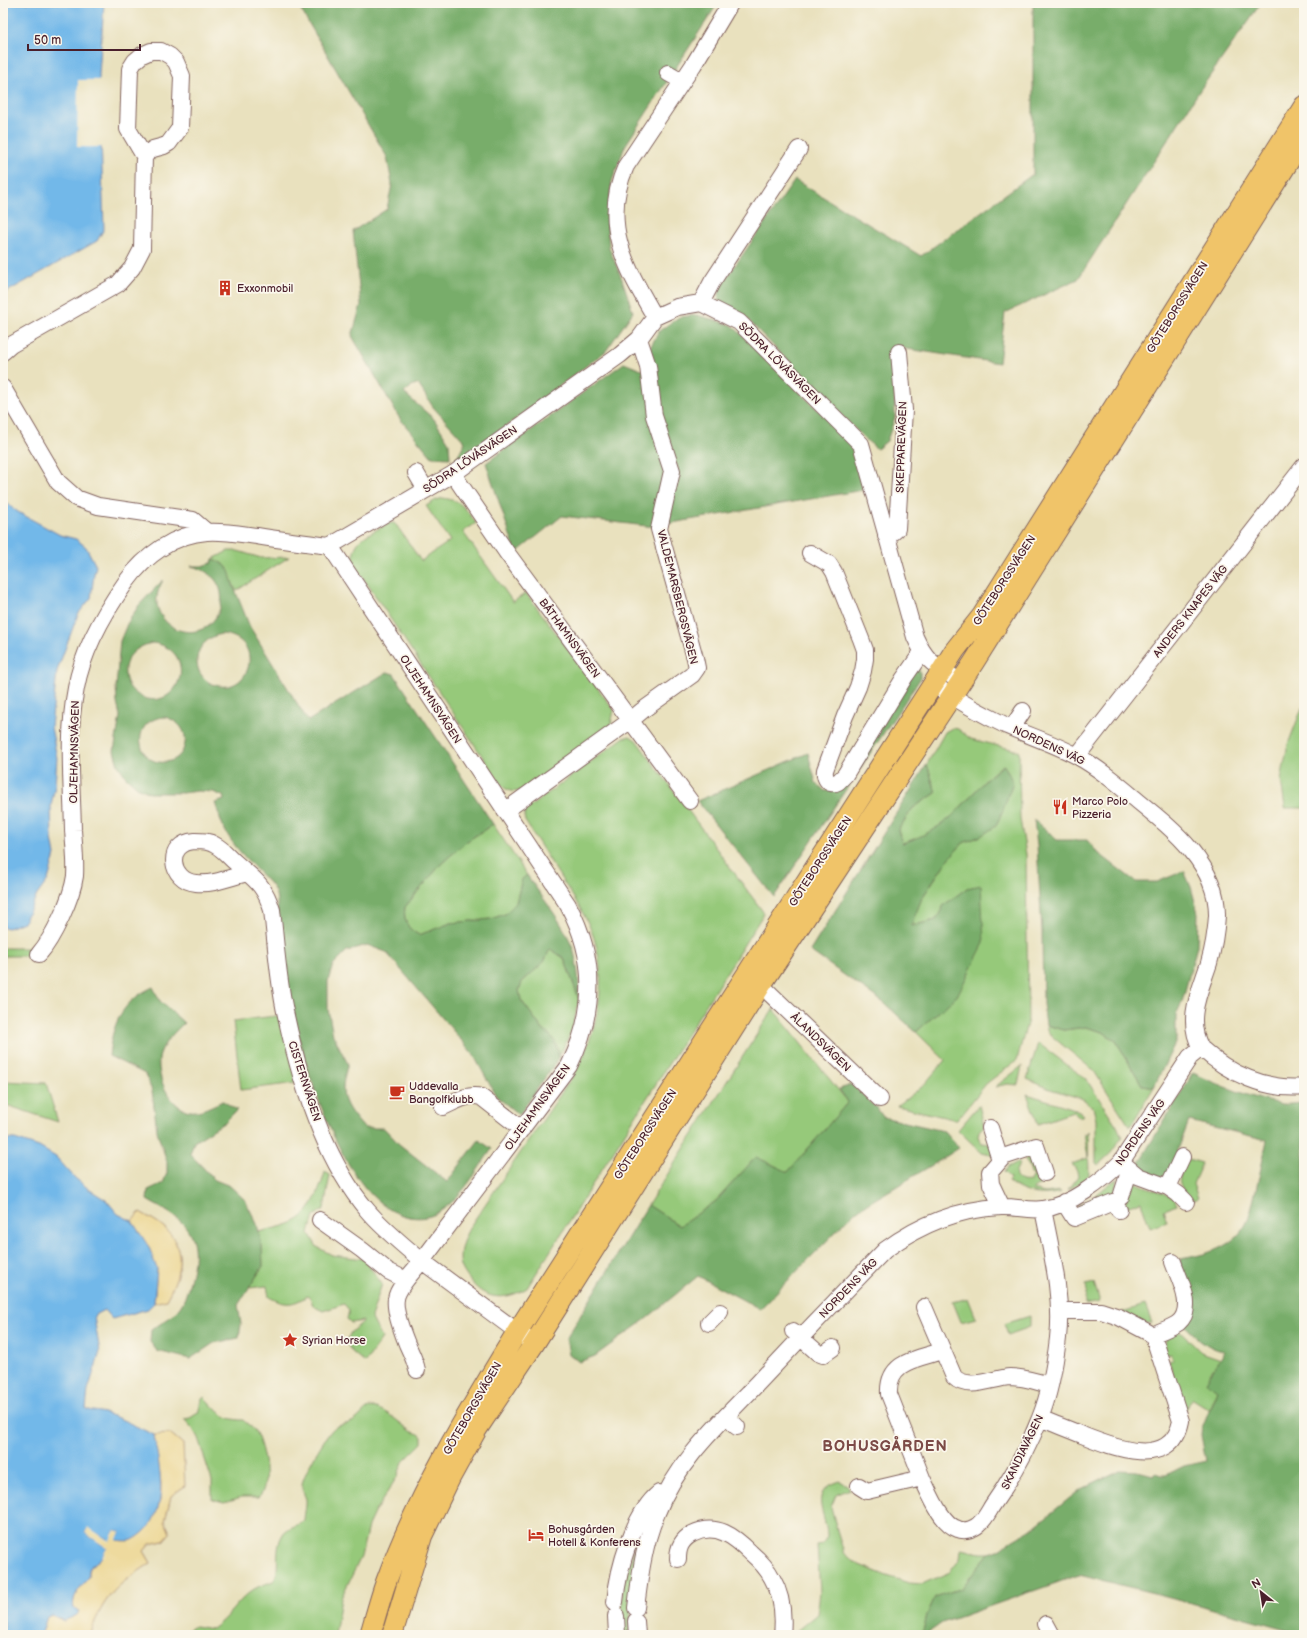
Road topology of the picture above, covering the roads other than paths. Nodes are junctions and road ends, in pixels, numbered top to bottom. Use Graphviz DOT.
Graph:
graph roads {
  1 [pos="730,4"];
  2 [pos="1304,106"];
  3 [pos="1304,137"];
  4 [pos="799,149"];
  5 [pos="144,156"];
  6 [pos="701,302"];
  7 [pos="655,317"];
  8 [pos="639,339"];
  9 [pos="3,352"];
  10 [pos="899,352"];
  11 [pos="3,388"];
  12 [pos="1304,466"];
  13 [pos="416,473"];
  14 [pos="452,474"];
  15 [pos="426,490"];
  16 [pos="207,532"];
  17 [pos="886,536"];
  18 [pos="330,546"];
  19 [pos="810,553"];
  20 [pos="922,652"];
  21 [pos="938,677"];
  22 [pos="956,689"];
  23 [pos="1023,711"];
  24 [pos="631,720"];
  25 [pos="1012,728"];
  26 [pos="1077,756"];
  27 [pos="690,801"];
  28 [pos="505,811"];
  29 [pos="247,873"];
  30 [pos="39,954"];
  31 [pos="761,985"];
  32 [pos="1201,1048"];
  33 [pos="1304,1087"];
  34 [pos="880,1099"];
  35 [pos="443,1107"];
  36 [pos="990,1128"];
  37 [pos="522,1129"];
  38 [pos="1182,1157"];
  39 [pos="1000,1160"];
  40 [pos="1126,1166"];
  41 [pos="1045,1173"];
  42 [pos="1168,1187"];
  43 [pos="1064,1202"];
  44 [pos="1186,1202"];
  45 [pos="1002,1207"];
  46 [pos="1043,1209"];
  47 [pos="320,1220"];
  48 [pos="422,1261"];
  49 [pos="1173,1262"];
  50 [pos="406,1280"];
  51 [pos="924,1307"];
  52 [pos="1059,1311"];
  53 [pos="517,1332"];
  54 [pos="796,1335"];
  55 [pos="1153,1335"];
  56 [pos="534,1344"];
  57 [pos="833,1348"];
  58 [pos="942,1351"];
  59 [pos="417,1370"];
  60 [pos="1050,1385"];
  61 [pos="1040,1418"];
  62 [pos="922,1478"];
  63 [pos="859,1486"];
  64 [pos="668,1491"];
  65 [pos="678,1559"];
  66 [pos="636,1621"];
  67 [pos="370,1635"];
  68 [pos="392,1635"];
  69 [pos="617,1635"];
  70 [pos="782,1635"];
  1 -- 7 [label="street"];
  2 -- 21 [label="main road, GÖTEBORGSVÄGEN"];
  3 -- 22 [label="main road, GÖTEBORGSVÄGEN"];
  4 -- 6 [label="street"];
  5 -- 5 [label="street"];
  5 -- 9 [label="street"];
  6 -- 7 [label="street, SÖDRA LÖVÅSVÄGEN"];
  6 -- 17 [label="street, SÖDRA LÖVÅSVÄGEN"];
  7 -- 8 [label="street, SÖDRA LÖVÅSVÄGEN"];
  8 -- 14 [label="street, SÖDRA LÖVÅSVÄGEN"];
  8 -- 24 [label="street, VALDEMARSBERGSVÄGEN"];
  10 -- 17 [label="street, SKEPPAREVÄGEN"];
  11 -- 16 [label="street"];
  12 -- 26 [label="street, ANDERS KNAPES VÄG"];
  13 -- 15 [label="street"];
  14 -- 15 [label="street, SÖDRA LÖVÅSVÄGEN"];
  14 -- 24 [label="street, BÅTHAMNSVÄGEN"];
  15 -- 18 [label="street, SÖDRA LÖVÅSVÄGEN"];
  16 -- 18 [label="street, OLJEHAMNSVÄGEN"];
  16 -- 30 [label="street, OLJEHAMNSVÄGEN"];
  17 -- 20 [label="street, SÖDRA LÖVÅSVÄGEN"];
  18 -- 28 [label="street, OLJEHAMNSVÄGEN"];
  19 -- 20 [label="street"];
  20 -- 21 [label="street, SÖDRA LÖVÅSVÄGEN"];
  21 -- 22 [label="street, NORDENS VÄG"];
  21 -- 53 [label="main road, GÖTEBORGSVÄGEN"];
  22 -- 25 [label="street, NORDENS VÄG"];
  22 -- 31 [label="main road, GÖTEBORGSVÄGEN"];
  23 -- 25 [label="street"];
  24 -- 27 [label="street, BÅTHAMNSVÄGEN"];
  24 -- 28 [label="street, VALDEMARSBERGSVÄGEN"];
  25 -- 26 [label="street, NORDENS VÄG"];
  26 -- 32 [label="street, NORDENS VÄG"];
  28 -- 37 [label="street, OLJEHAMNSVÄGEN"];
  29 -- 48 [label="street, CISTERNVÄGEN"];
  31 -- 34 [label="street, ÅLANDSVÄGEN"];
  31 -- 56 [label="main road, GÖTEBORGSVÄGEN"];
  32 -- 33 [label="street"];
  32 -- 40 [label="street, NORDENS VÄG"];
  35 -- 37 [label="street"];
  36 -- 39 [label="street"];
  37 -- 48 [label="street, OLJEHAMNSVÄGEN"];
  38 -- 42 [label="street"];
  39 -- 41 [label="street"];
  39 -- 45 [label="street"];
  40 -- 42 [label="street"];
  40 -- 43 [label="street, NORDENS VÄG"];
  40 -- 43 [label="street"];
  42 -- 44 [label="street"];
  43 -- 46 [label="street, NORDENS VÄG"];
  45 -- 46 [label="street, NORDENS VÄG"];
  45 -- 54 [label="street, NORDENS VÄG"];
  46 -- 52 [label="street, SKANDIAVÄGEN"];
  47 -- 50 [label="street"];
  48 -- 50 [label="street, OLJEHAMNSVÄGEN"];
  48 -- 53 [label="street"];
  49 -- 55 [label="street"];
  50 -- 59 [label="street, OLJEHAMNSVÄGEN"];
  51 -- 58 [label="street"];
  52 -- 55 [label="street"];
  52 -- 60 [label="street, SKANDIAVÄGEN"];
  53 -- 56 [label="street"];
  53 -- 67 [label="main road, GÖTEBORGSVÄGEN"];
  54 -- 57 [label="street"];
  54 -- 64 [label="street, NORDENS VÄG"];
  55 -- 61 [label="street"];
  56 -- 68 [label="main road, GÖTEBORGSVÄGEN"];
  58 -- 60 [label="street"];
  58 -- 62 [label="street"];
  60 -- 61 [label="street, SKANDIAVÄGEN"];
  61 -- 62 [label="street, SKANDIAVÄGEN"];
  62 -- 63 [label="street"];
  64 -- 66 [label="street, NORDENS VÄG"];
  64 -- 69 [label="street"];
  65 -- 70 [label="street"];
}
